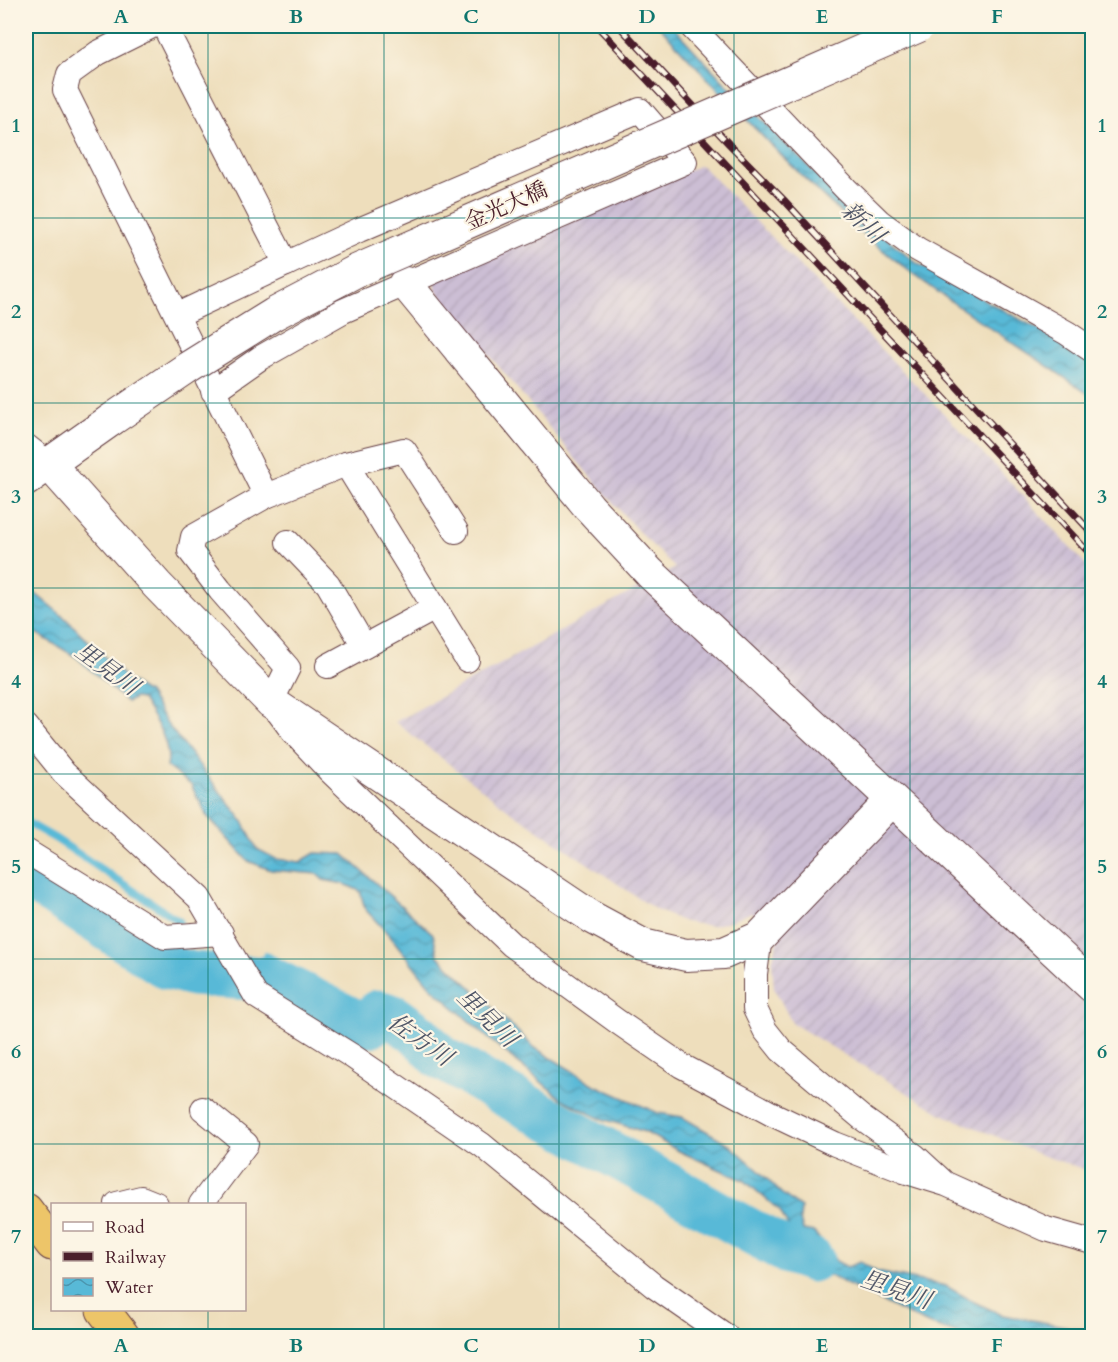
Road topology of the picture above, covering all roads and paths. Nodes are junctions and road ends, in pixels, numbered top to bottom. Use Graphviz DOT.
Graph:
graph roads {
  1 [pos="152,26"];
  2 [pos="164,26"];
  3 [pos="691,26"];
  4 [pos="919,26"];
  5 [pos="359,230"];
  6 [pos="286,264"];
  7 [pos="405,283"];
  8 [pos="177,315"];
  9 [pos="1092,350"];
  10 [pos="213,391"];
  11 [pos="346,464"];
  12 [pos="32,467"];
  13 [pos="266,496"];
  14 [pos="456,531"];
  15 [pos="288,542"];
  16 [pos="435,608"];
  17 [pos="364,646"];
  18 [pos="466,660"];
  19 [pos="328,666"];
  20 [pos="271,702"];
  21 [pos="26,726"];
  22 [pos="892,800"];
  23 [pos="26,851"];
  24 [pos="221,933"];
  25 [pos="760,937"];
  26 [pos="1092,986"];
  27 [pos="203,1109"];
  28 [pos="946,1184"];
  29 [pos="121,1203"];
  30 [pos="154,1203"];
  31 [pos="202,1203"];
  32 [pos="26,1210"];
  33 [pos="1092,1242"];
  34 [pos="51,1243"];
  35 [pos="104,1311"];
  36 [pos="123,1336"];
  37 [pos="726,1336"];
  1 -- 8 [label="street"];
  2 -- 6 [label="street"];
  3 -- 9 [label="street"];
  4 -- 12 [label="street, 金光大橋, bridge"];
  5 -- 6 [label="street"];
  5 -- 7 [label="street"];
  5 -- 7 [label="street"];
  6 -- 8 [label="street"];
  7 -- 10 [label="street"];
  7 -- 22 [label="street"];
  8 -- 10 [label="street"];
  10 -- 13 [label="street"];
  11 -- 13 [label="street"];
  11 -- 14 [label="street"];
  11 -- 16 [label="street"];
  12 -- 20 [label="street"];
  13 -- 20 [label="street"];
  15 -- 17 [label="street"];
  16 -- 17 [label="street"];
  16 -- 18 [label="street"];
  17 -- 19 [label="street"];
  20 -- 25 [label="street"];
  20 -- 28 [label="street"];
  21 -- 24 [label="street"];
  22 -- 25 [label="street"];
  22 -- 26 [label="street"];
  23 -- 24 [label="street"];
  24 -- 37 [label="street"];
  25 -- 28 [label="street"];
  27 -- 31 [label="street"];
  28 -- 33 [label="street"];
  29 -- 30 [label="street"];
  32 -- 34 [label="highway"];
  35 -- 36 [label="highway"];
}
